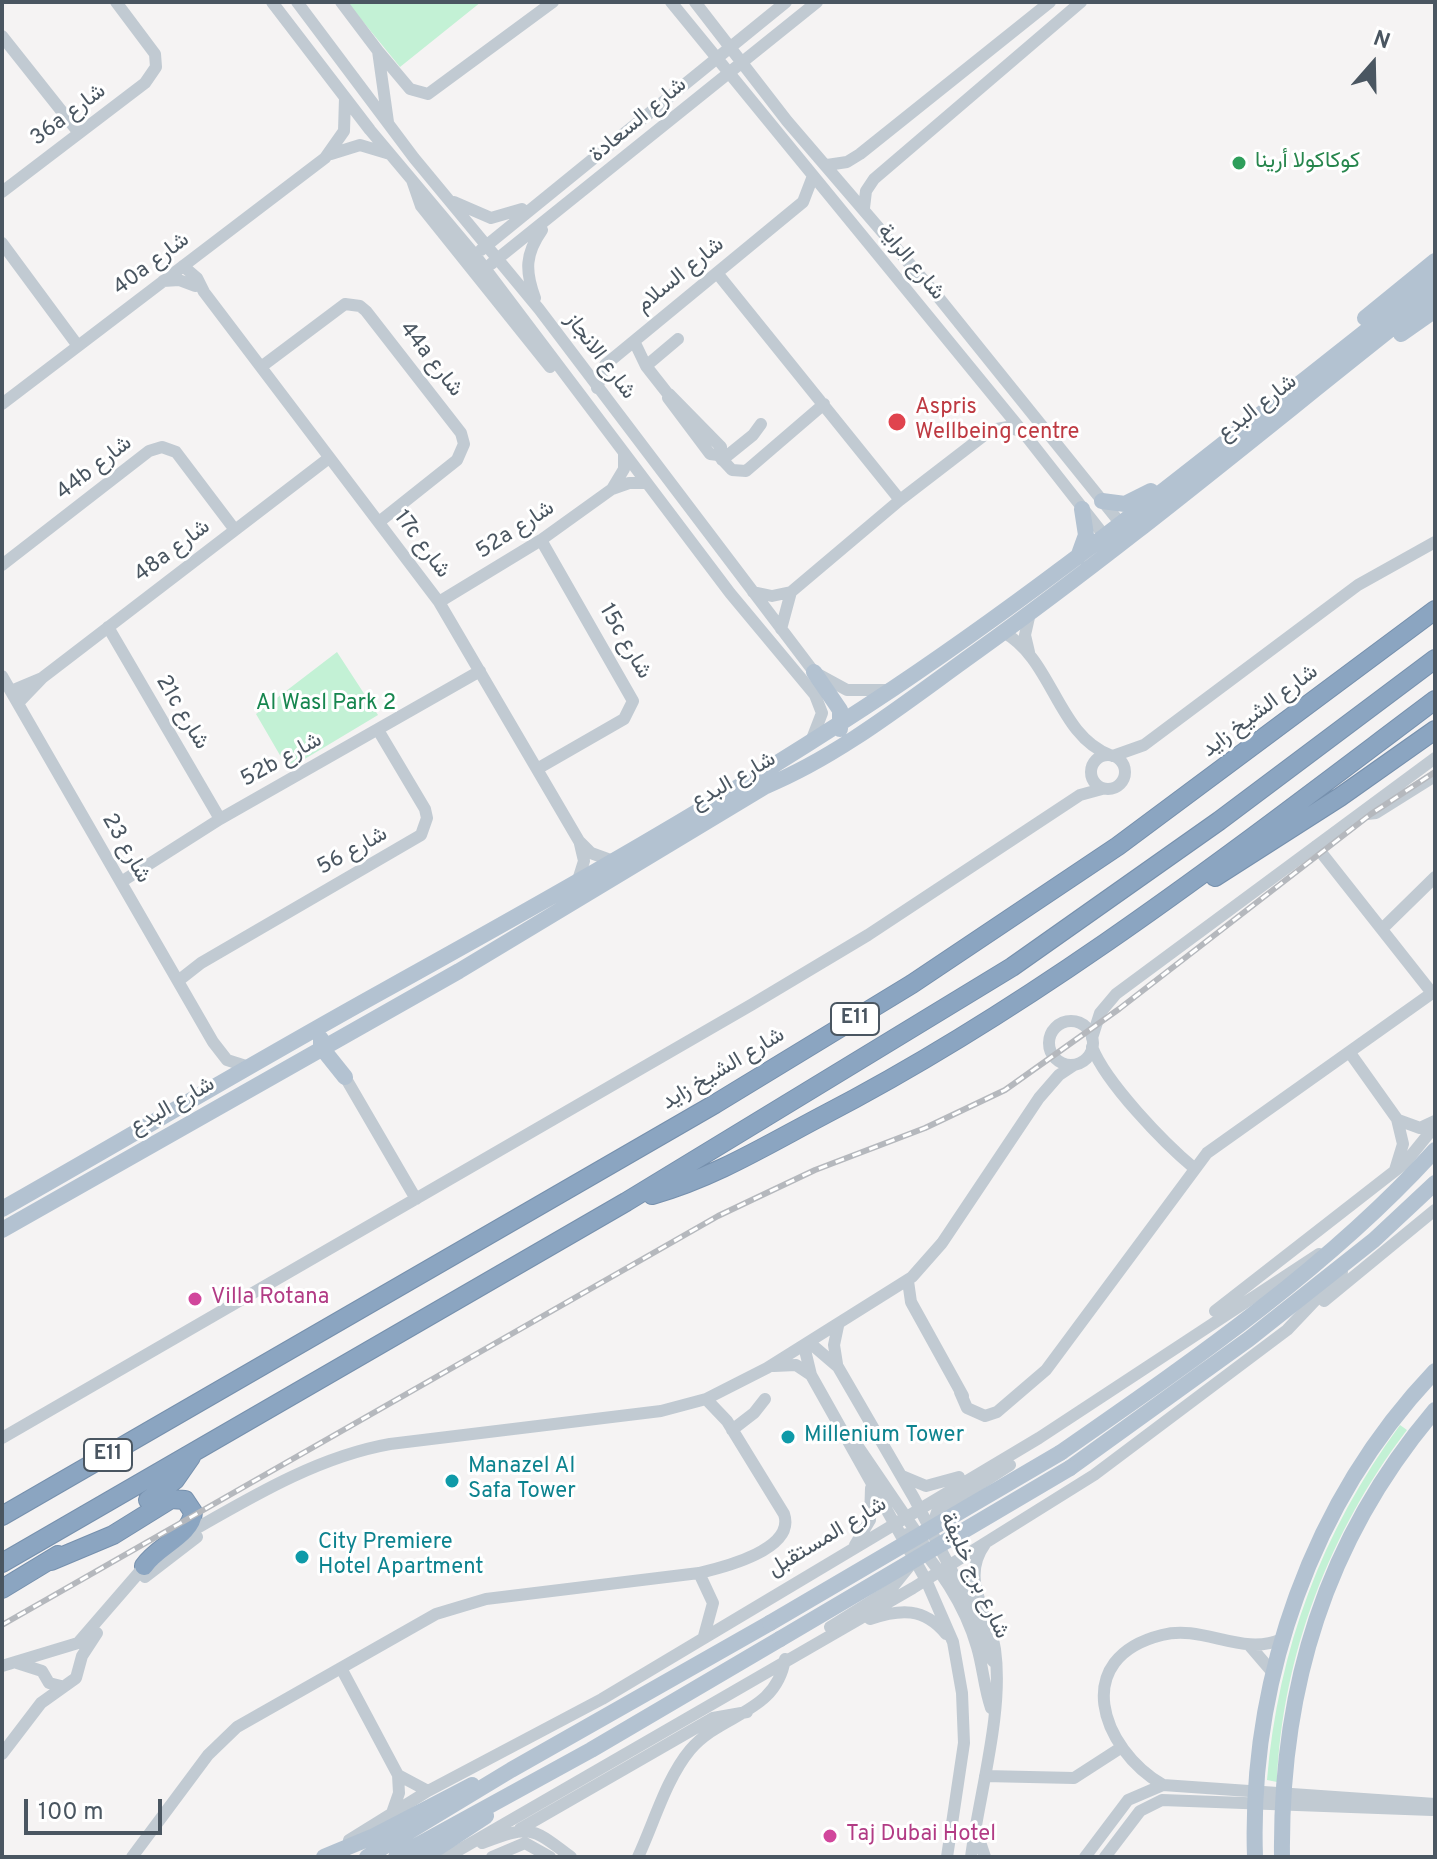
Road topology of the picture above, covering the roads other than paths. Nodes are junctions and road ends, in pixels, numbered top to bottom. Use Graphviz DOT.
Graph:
graph roads {
  1 [pos="116,2"];
  2 [pos="272,2"];
  3 [pos="297,2"];
  4 [pos="341,2"];
  5 [pos="553,2"];
  6 [pos="671,2"];
  7 [pos="695,2"];
  8 [pos="786,2"];
  9 [pos="817,2"];
  10 [pos="1050,2"];
  11 [pos="1081,2"];
  12 [pos="2,36"];
  13 [pos="733,47"];
  14 [pos="378,51"];
  15 [pos="718,57"];
  16 [pos="743,62"];
  17 [pos="729,72"];
  18 [pos="345,97"];
  19 [pos="389,125"];
  20 [pos="79,133"];
  21 [pos="883,135"];
  22 [pos="390,154"];
  23 [pos="900,156"];
  24 [pos="325,158"];
  25 [pos="827,165"];
  26 [pos="813,176"];
  27 [pos="411,177"];
  28 [pos="2,192"];
  29 [pos="448,199"];
  30 [pos="803,202"];
  31 [pos="834,202"];
  32 [pos="536,203"];
  33 [pos="864,208"];
  34 [pos="546,223"];
  35 [pos="2,243"];
  36 [pos="481,250"];
  37 [pos="202,252"];
  38 [pos="497,259"];
  39 [pos="1435,261"];
  40 [pos="183,266"];
  41 [pos="486,269"];
  42 [pos="717,273"];
  43 [pos="1435,277"];
  44 [pos="163,281"];
  45 [pos="199,287"];
  46 [pos="1435,294"];
  47 [pos="539,309"];
  48 [pos="1435,310"];
  49 [pos="676,336"];
  50 [pos="634,341"];
  51 [pos="81,344"];
  52 [pos="644,363"];
  53 [pos="261,367"];
  54 [pos="1318,368"];
  55 [pos="1343,371"];
  56 [pos="569,379"];
  57 [pos="597,388"];
  58 [pos="996,398"];
  59 [pos="1023,402"];
  60 [pos="2,404"];
  61 [pos="824,404"];
  62 [pos="761,424"];
  63 [pos="991,430"];
  64 [pos="1023,432"];
  65 [pos="624,453"];
  66 [pos="329,458"];
  67 [pos="720,458"];
  68 [pos="647,483"];
  69 [pos="1175,485"];
  70 [pos="612,489"];
  71 [pos="900,500"];
  72 [pos="1102,501"];
  73 [pos="1082,509"];
  74 [pos="379,522"];
  75 [pos="235,530"];
  76 [pos="1126,532"];
  77 [pos="541,540"];
  78 [pos="1435,542"];
  79 [pos="1110,544"];
  80 [pos="1077,557"];
  81 [pos="2,565"];
  82 [pos="753,592"];
  83 [pos="791,592"];
  84 [pos="439,602"];
  85 [pos="1435,610"];
  86 [pos="1030,613"];
  87 [pos="108,627"];
  88 [pos="781,629"];
  89 [pos="1003,632"];
  90 [pos="1029,652"];
  91 [pos="1435,659"];
  92 [pos="480,671"];
  93 [pos="814,672"];
  94 [pos="2,676"];
  95 [pos="42,678"];
  96 [pos="893,689"];
  97 [pos="11,691"];
  98 [pos="1435,700"];
  99 [pos="18,703"];
  100 [pos="843,720"];
  101 [pos="378,730"];
  102 [pos="1435,730"];
  103 [pos="1085,739"];
  104 [pos="809,742"];
  105 [pos="1111,755"];
  106 [pos="1435,758"];
  107 [pos="537,769"];
  108 [pos="1090,772"];
  109 [pos="1435,776"];
  110 [pos="766,786"];
  111 [pos="1102,789"];
  112 [pos="1066,805"];
  113 [pos="1358,815"];
  114 [pos="220,819"];
  115 [pos="579,841"];
  116 [pos="1316,846"];
  117 [pos="613,861"];
  118 [pos="1435,877"];
  119 [pos="118,878"];
  120 [pos="578,880"];
  121 [pos="1152,910"];
  122 [pos="1382,929"];
  123 [pos="175,977"];
  124 [pos="389,988"];
  125 [pos="1434,992"];
  126 [pos="348,1033"];
  127 [pos="213,1042"];
  128 [pos="1092,1042"];
  129 [pos="321,1047"];
  130 [pos="1350,1053"];
  131 [pos="1052,1054"];
  132 [pos="1075,1064"];
  133 [pos="251,1067"];
  134 [pos="1111,1076"];
  135 [pos="345,1077"];
  136 [pos="213,1089"];
  137 [pos="1039,1098"];
  138 [pos="1397,1119"];
  139 [pos="1435,1123"];
  140 [pos="1435,1150"];
  141 [pos="1395,1170"];
  142 [pos="1191,1173"];
  143 [pos="1435,1183"];
  144 [pos="416,1199"];
  145 [pos="626,1202"];
  146 [pos="2,1209"];
  147 [pos="1435,1210"];
  148 [pos="2,1230"];
  149 [pos="1345,1238"];
  150 [pos="1357,1253"];
  151 [pos="908,1281"];
  152 [pos="877,1302"];
  153 [pos="917,1313"];
  154 [pos="838,1326"];
  155 [pos="1287,1330"];
  156 [pos="807,1344"];
  157 [pos="1172,1350"];
  158 [pos="838,1367"];
  159 [pos="767,1368"];
  160 [pos="1435,1371"];
  161 [pos="811,1375"];
  162 [pos="722,1392"];
  163 [pos="706,1399"];
  164 [pos="765,1399"];
  165 [pos="1435,1410"];
  166 [pos="836,1419"];
  167 [pos="729,1426"];
  168 [pos="2,1438"];
  169 [pos="1039,1438"];
  170 [pos="193,1454"];
  171 [pos="996,1464"];
  172 [pos="866,1473"];
  173 [pos="901,1475"];
  174 [pos="281,1484"];
  175 [pos="46,1491"];
  176 [pos="2,1501"];
  177 [pos="920,1509"];
  178 [pos="2,1516"];
  179 [pos="900,1521"];
  180 [pos="987,1542"];
  181 [pos="923,1547"];
  182 [pos="845,1554"];
  183 [pos="51,1561"];
  184 [pos="2,1563"];
  185 [pos="144,1566"];
  186 [pos="945,1569"];
  187 [pos="703,1572"];
  188 [pos="926,1580"];
  189 [pos="2,1589"];
  190 [pos="712,1600"];
  191 [pos="744,1613"];
  192 [pos="847,1626"];
  193 [pos="704,1636"];
  194 [pos="1282,1639"];
  195 [pos="807,1646"];
  196 [pos="1250,1646"];
  197 [pos="64,1649"];
  198 [pos="954,1649"];
  199 [pos="51,1652"];
  200 [pos="785,1659"];
  201 [pos="994,1662"];
  202 [pos="8,1664"];
  203 [pos="79,1667"];
  204 [pos="338,1670"];
  205 [pos="44,1674"];
  206 [pos="1274,1674"];
  207 [pos="61,1686"];
  208 [pos="35,1710"];
  209 [pos="992,1711"];
  210 [pos="747,1712"];
  211 [pos="1122,1747"];
  212 [pos="2,1754"];
  213 [pos="1136,1763"];
  214 [pos="511,1770"];
  215 [pos="398,1775"];
  216 [pos="985,1776"];
  217 [pos="1163,1785"];
  218 [pos="521,1788"];
  219 [pos="428,1791"];
  220 [pos="1139,1793"];
  221 [pos="1255,1796"];
  222 [pos="1281,1798"];
  223 [pos="1435,1806"];
  224 [pos="392,1813"];
  225 [pos="975,1826"];
  226 [pos="520,1829"];
  227 [pos="450,1855"];
  228 [pos="132,1857"];
  229 [pos="323,1857"];
  230 [pos="367,1857"];
  231 [pos="396,1857"];
  232 [pos="424,1857"];
  233 [pos="492,1857"];
  234 [pos="550,1857"];
  235 [pos="571,1857"];
  236 [pos="638,1857"];
  237 [pos="947,1857"];
  238 [pos="971,1857"];
  239 [pos="985,1857"];
  240 [pos="1085,1857"];
  241 [pos="1105,1857"];
  242 [pos="1255,1857"];
  243 [pos="1282,1857"];
  1 -- 20 [label="street, 36a شارع"];
  2 -- 18 [label="street, شارع الانجاز"];
  3 -- 19 [label="street, شارع الانجاز"];
  4 -- 14 [label="street"];
  5 -- 14 [label="street"];
  6 -- 15 [label="street, شارع الراية"];
  7 -- 13 [label="street, شارع الراية"];
  8 -- 13 [label="street, شارع السعادة"];
  9 -- 16 [label="street, شارع السعادة"];
  10 -- 21 [label="street"];
  11 -- 23 [label="street"];
  12 -- 20 [label="street"];
  13 -- 15 [label="street, شارع السعادة"];
  13 -- 16 [label="street, شارع الراية"];
  14 -- 19 [label="street"];
  15 -- 17 [label="street, شارع الراية"];
  15 -- 32 [label="street, شارع السعادة"];
  16 -- 17 [label="street, شارع السعادة"];
  16 -- 25 [label="street, شارع الراية"];
  17 -- 26 [label="street, شارع الراية"];
  17 -- 34 [label="street, شارع السعادة"];
  18 -- 22 [label="street, شارع الانجاز"];
  18 -- 24 [label="street, 40a شارع"];
  19 -- 29 [label="street, شارع الانجاز"];
  20 -- 28 [label="street, 36a شارع"];
  21 -- 23 [label="street"];
  21 -- 25 [label="street"];
  22 -- 24 [label="street, 40a شارع"];
  22 -- 27 [label="street, شارع الانجاز"];
  23 -- 33 [label="street"];
  24 -- 37 [label="street, 40a شارع"];
  25 -- 33 [label="street, شارع الراية"];
  26 -- 30 [label="street, شارع السلام"];
  26 -- 31 [label="street, شارع الراية"];
  27 -- 36 [label="street, شارع الانجاز"];
  27 -- 56 [label="street, شارع الانجاز"];
  29 -- 32 [label="street"];
  29 -- 36 [label="street, شارع الانجاز"];
  30 -- 31 [label="street"];
  30 -- 42 [label="street, شارع السلام"];
  31 -- 58 [label="street, شارع الراية"];
  32 -- 36 [label="street, شارع السعادة"];
  33 -- 59 [label="street, شارع الراية"];
  34 -- 38 [label="street, شارع السعادة"];
  34 -- 47 [label="street"];
  35 -- 51 [label="street"];
  36 -- 38 [label="street, شارع الانجاز"];
  36 -- 41 [label="street, شارع الانجاز"];
  37 -- 40 [label="street, 40a شارع"];
  37 -- 45 [label="street"];
  38 -- 41 [label="street, شارع السعادة"];
  38 -- 47 [label="street, شارع الانجاز"];
  39 -- 54 [label="main road"];
  40 -- 44 [label="street, 40a شارع"];
  40 -- 45 [label="street, 17c شارع"];
  41 -- 56 [label="street, شارع الانجاز"];
  42 -- 50 [label="street, شارع السلام"];
  42 -- 61 [label="street"];
  43 -- 54 [label="main road, شارع البدع"];
  44 -- 45 [label="street"];
  44 -- 51 [label="street, 40a شارع"];
  45 -- 53 [label="street, 17c شارع"];
  46 -- 55 [label="main road, شارع البدع"];
  47 -- 57 [label="street, شارع الانجاز"];
  48 -- 55 [label="main road"];
  49 -- 52 [label="street"];
  50 -- 52 [label="street"];
  50 -- 57 [label="street, شارع السلام"];
  51 -- 60 [label="street, 40a شارع"];
  52 -- 67 [label="street"];
  53 -- 66 [label="street, 17c شارع"];
  53 -- 74 [label="street, 44a شارع"];
  54 -- 69 [label="main road, شارع البدع"];
  55 -- 76 [label="main road, شارع البدع"];
  56 -- 65 [label="street, شارع الانجاز"];
  57 -- 82 [label="street, شارع الانجاز"];
  58 -- 59 [label="street"];
  58 -- 63 [label="street"];
  58 -- 64 [label="street, شارع الراية"];
  59 -- 72 [label="street, شارع الراية"];
  61 -- 67 [label="street"];
  61 -- 71 [label="street"];
  62 -- 67 [label="street"];
  63 -- 64 [label="street"];
  63 -- 71 [label="street"];
  64 -- 73 [label="street, شارع الراية"];
  65 -- 68 [label="street, شارع الانجاز"];
  65 -- 70 [label="street"];
  66 -- 74 [label="street, 17c شارع"];
  66 -- 75 [label="street, 48a شارع"];
  68 -- 70 [label="street, 52a شارع"];
  68 -- 104 [label="street, شارع الانجاز"];
  69 -- 72 [label="main road"];
  69 -- 76 [label="main road, شارع البدع"];
  70 -- 77 [label="street, 52a شارع"];
  71 -- 83 [label="street"];
  72 -- 76 [label="street, شارع الراية"];
  73 -- 79 [label="street, شارع الراية"];
  73 -- 80 [label="main road"];
  74 -- 84 [label="street, 17c شارع"];
  75 -- 81 [label="street, 44b شارع"];
  75 -- 87 [label="street, 48a شارع"];
  76 -- 79 [label="main road, شارع البدع"];
  77 -- 84 [label="street, 52a شارع"];
  77 -- 107 [label="street, 15c شارع"];
  78 -- 105 [label="street"];
  79 -- 80 [label="main road, شارع البدع"];
  79 -- 86 [label="main road, شارع البدع"];
  80 -- 96 [label="main road, شارع البدع"];
  82 -- 83 [label="street"];
  82 -- 88 [label="street, شارع الانجاز"];
  83 -- 88 [label="street"];
  84 -- 92 [label="street, 17c شارع"];
  85 -- 175 [label="highway, شارع الشيخ زايد / E11"];
  86 -- 89 [label="main road, شارع البدع"];
  86 -- 90 [label="street"];
  87 -- 95 [label="street, 48a شارع"];
  87 -- 114 [label="street, 21c شارع"];
  88 -- 93 [label="street, شارع الانجاز"];
  89 -- 90 [label="street"];
  89 -- 110 [label="main road, شارع البدع"];
  90 -- 103 [label="street"];
  91 -- 145 [label="highway, E11"];
  92 -- 101 [label="street, 52b شارع"];
  92 -- 107 [label="street, 17c شارع"];
  93 -- 96 [label="street, شارع الانجاز"];
  93 -- 100 [label="main road"];
  94 -- 97 [label="street, شارع 23"];
  95 -- 97 [label="street, 48a شارع"];
  95 -- 99 [label="street, 48a شارع"];
  96 -- 100 [label="main road, شارع البدع"];
  97 -- 99 [label="street, شارع 23"];
  98 -- 121 [label="highway"];
  99 -- 119 [label="street, شارع 23"];
  100 -- 104 [label="main road, شارع البدع"];
  100 -- 110 [label="main road"];
  101 -- 114 [label="street, 52b شارع"];
  101 -- 123 [label="street, شارع 56"];
  102 -- 121 [label="highway"];
  103 -- 105 [label="street"];
  103 -- 108 [label="street"];
  104 -- 117 [label="main road, شارع البدع"];
  105 -- 108 [label="street"];
  105 -- 111 [label="street"];
  106 -- 113 [label="street"];
  107 -- 115 [label="street, 17c شارع"];
  108 -- 111 [label="street"];
  108 -- 112 [label="street"];
  109 -- 113 [label="street"];
  110 -- 126 [label="main road, شارع البدع"];
  111 -- 112 [label="street"];
  112 -- 144 [label="street"];
  113 -- 116 [label="street"];
  114 -- 119 [label="street, 52b شارع"];
  115 -- 117 [label="street, 17c شارع"];
  115 -- 120 [label="street"];
  116 -- 122 [label="street"];
  116 -- 128 [label="street"];
  117 -- 120 [label="main road, شارع البدع"];
  118 -- 122 [label="street"];
  119 -- 123 [label="street, شارع 23"];
  120 -- 124 [label="main road, شارع البدع"];
  121 -- 145 [label="highway"];
  122 -- 125 [label="street"];
  123 -- 127 [label="street, شارع 23"];
  124 -- 129 [label="main road"];
  124 -- 133 [label="main road, شارع البدع"];
  125 -- 130 [label="street"];
  126 -- 129 [label="main road, شارع البدع"];
  126 -- 135 [label="main road"];
  127 -- 133 [label="street, شارع 23"];
  127 -- 136 [label="street, شارع 23"];
  128 -- 131 [label="street"];
  128 -- 132 [label="street"];
  128 -- 134 [label="street"];
  129 -- 135 [label="main road"];
  129 -- 148 [label="main road, شارع البدع"];
  130 -- 138 [label="street"];
  130 -- 142 [label="street"];
  131 -- 132 [label="street"];
  131 -- 137 [label="street"];
  132 -- 134 [label="street"];
  132 -- 137 [label="street"];
  133 -- 136 [label="main road, شارع البدع"];
  134 -- 142 [label="street"];
  135 -- 144 [label="street"];
  136 -- 146 [label="main road, شارع البدع"];
  137 -- 151 [label="street"];
  138 -- 139 [label="street"];
  138 -- 141 [label="street"];
  139 -- 141 [label="street"];
  140 -- 149 [label="main road, شارع المستقبل"];
  141 -- 157 [label="street"];
  142 -- 153 [label="street"];
  143 -- 150 [label="main road"];
  144 -- 168 [label="street"];
  145 -- 170 [label="highway, E11"];
  147 -- 155 [label="street"];
  149 -- 157 [label="street, شارع المستقبل"];
  149 -- 214 [label="main road, شارع المستقبل, bridge"];
  150 -- 155 [label="street"];
  150 -- 218 [label="main road, bridge"];
  151 -- 152 [label="street"];
  151 -- 153 [label="street"];
  152 -- 153 [label="street"];
  152 -- 154 [label="street"];
  154 -- 156 [label="street"];
  154 -- 158 [label="street"];
  155 -- 180 [label="street"];
  156 -- 158 [label="street, شارع برج خليفة"];
  156 -- 159 [label="street"];
  156 -- 161 [label="street"];
  157 -- 169 [label="street, شارع المستقبل"];
  158 -- 173 [label="street, شارع برج خليفة"];
  159 -- 161 [label="street"];
  159 -- 162 [label="street"];
  160 -- 194 [label="main road"];
  161 -- 166 [label="street"];
  162 -- 163 [label="street"];
  162 -- 167 [label="street"];
  163 -- 167 [label="street"];
  163 -- 174 [label="street"];
  164 -- 167 [label="street"];
  165 -- 222 [label="main road"];
  166 -- 172 [label="street"];
  166 -- 179 [label="street"];
  167 -- 187 [label="street"];
  169 -- 171 [label="street, شارع المستقبل"];
  169 -- 181 [label="street"];
  170 -- 183 [label="highway"];
  170 -- 184 [label="highway, E11"];
  171 -- 173 [label="street"];
  171 -- 177 [label="street, شارع المستقبل"];
  172 -- 179 [label="street"];
  172 -- 182 [label="street"];
  173 -- 177 [label="street, شارع برج خليفة"];
  174 -- 185 [label="street"];
  174 -- 203 [label="street"];
  175 -- 176 [label="highway"];
  175 -- 178 [label="highway, شارع الشيخ زايد / E11"];
  177 -- 179 [label="street, شارع المستقبل"];
  177 -- 181 [label="street"];
  179 -- 181 [label="street"];
  179 -- 182 [label="street, شارع المستقبل"];
  180 -- 186 [label="street"];
  180 -- 201 [label="street"];
  181 -- 186 [label="street, شارع برج خليفة"];
  181 -- 186 [label="street"];
  181 -- 188 [label="street"];
  181 -- 195 [label="street"];
  182 -- 191 [label="street, شارع المستقبل"];
  183 -- 185 [label="highway"];
  183 -- 189 [label="highway"];
  185 -- 197 [label="street"];
  186 -- 188 [label="street"];
  186 -- 201 [label="street, شارع برج خليفة"];
  186 -- 209 [label="street"];
  187 -- 190 [label="street"];
  187 -- 204 [label="street"];
  188 -- 192 [label="street"];
  188 -- 198 [label="street, شارع برج خليفة"];
  190 -- 191 [label="street"];
  190 -- 193 [label="street"];
  191 -- 193 [label="street, شارع المستقبل"];
  192 -- 195 [label="street"];
  192 -- 198 [label="street"];
  193 -- 219 [label="street, شارع المستقبل"];
  194 -- 196 [label="street"];
  194 -- 206 [label="main road"];
  195 -- 200 [label="street"];
  196 -- 206 [label="street"];
  196 -- 211 [label="street"];
  197 -- 199 [label="street"];
  197 -- 203 [label="street"];
  198 -- 237 [label="street, شارع برج خليفة"];
  199 -- 202 [label="street"];
  199 -- 205 [label="street"];
  200 -- 210 [label="street"];
  200 -- 227 [label="street"];
  201 -- 209 [label="street, شارع برج خليفة"];
  202 -- 205 [label="street"];
  203 -- 207 [label="street"];
  204 -- 215 [label="street"];
  204 -- 228 [label="street"];
  205 -- 207 [label="street"];
  205 -- 208 [label="street"];
  206 -- 221 [label="main road"];
  207 -- 208 [label="street"];
  208 -- 212 [label="street"];
  209 -- 216 [label="street, شارع برج خليفة"];
  210 -- 226 [label="street"];
  210 -- 236 [label="street"];
  211 -- 213 [label="street"];
  211 -- 216 [label="street"];
  213 -- 217 [label="street"];
  213 -- 220 [label="street"];
  214 -- 229 [label="main road"];
  214 -- 230 [label="main road, شارع المستقبل"];
  215 -- 219 [label="street"];
  215 -- 224 [label="street"];
  216 -- 225 [label="street, شارع برج خليفة"];
  217 -- 220 [label="street"];
  217 -- 221 [label="street"];
  218 -- 231 [label="main road"];
  218 -- 232 [label="main road"];
  219 -- 224 [label="street, شارع المستقبل"];
  220 -- 240 [label="street"];
  221 -- 222 [label="street"];
  221 -- 241 [label="street"];
  221 -- 242 [label="main road"];
  222 -- 223 [label="street"];
  222 -- 243 [label="main road"];
  224 -- 229 [label="street, شارع المستقبل"];
  225 -- 238 [label="street, شارع برج خليفة"];
  225 -- 239 [label="street"];
  226 -- 227 [label="street"];
  226 -- 235 [label="street"];
  233 -- 234 [label="street"];
}
